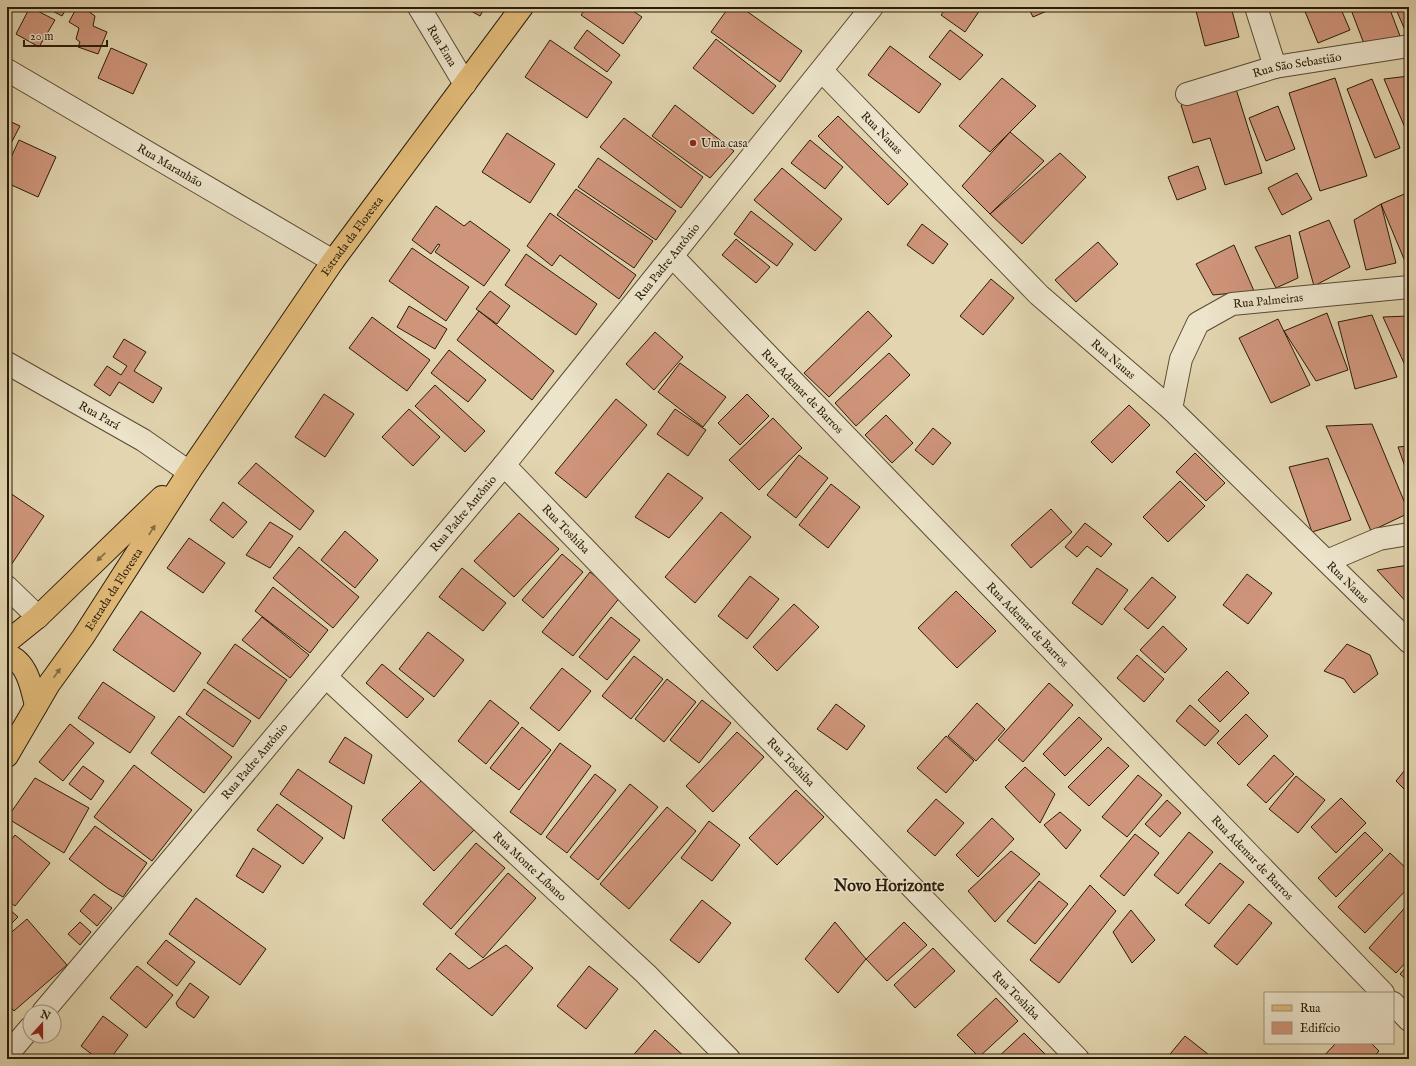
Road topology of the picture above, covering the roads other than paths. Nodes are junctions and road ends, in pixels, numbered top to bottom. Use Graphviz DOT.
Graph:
graph roads {
  1 [pos="419,7"];
  2 [pos="522,7"];
  3 [pos="872,7"];
  4 [pos="1256,7"];
  5 [pos="1409,46"];
  6 [pos="1275,67"];
  7 [pos="7,70"];
  8 [pos="822,71"];
  9 [pos="465,84"];
  10 [pos="1187,94"];
  11 [pos="672,256"];
  12 [pos="333,261"];
  13 [pos="1409,287"];
  14 [pos="7,362"];
  15 [pos="1171,409"];
  16 [pos="504,466"];
  17 [pos="189,472"];
  18 [pos="1409,534"];
  19 [pos="1327,562"];
  20 [pos="7,587"];
  21 [pos="38,617"];
  22 [pos="7,642"];
  23 [pos="1409,642"];
  24 [pos="7,655"];
  25 [pos="326,677"];
  26 [pos="36,706"];
  27 [pos="7,756"];
  28 [pos="1382,992"];
  29 [pos="50,1004"];
  30 [pos="1394,1004"];
  31 [pos="1409,1020"];
  32 [pos="22,1038"];
  33 [pos="13,1049"];
  34 [pos="729,1059"];
  35 [pos="1078,1059"];
  1 -- 9 [label="street, Rua Ema"];
  2 -- 9 [label="main road, Estrada da Floresta"];
  3 -- 8 [label="street, Rua Padre Antônio"];
  4 -- 6 [label="street"];
  5 -- 6 [label="street, Rua São Sebastião"];
  6 -- 10 [label="street, Rua São Sebastião"];
  7 -- 12 [label="street, Rua Maranhão"];
  8 -- 11 [label="street, Rua Padre Antônio"];
  8 -- 15 [label="street, Rua Nauas"];
  9 -- 12 [label="main road, Estrada da Floresta"];
  11 -- 16 [label="street, Rua Padre Antônio"];
  11 -- 28 [label="street, Rua Ademar de Barros"];
  12 -- 17 [label="main road, Estrada da Floresta"];
  13 -- 15 [label="street, Rua Palmeiras"];
  14 -- 17 [label="street, Rua Pará"];
  15 -- 19 [label="street, Rua Nauas"];
  16 -- 25 [label="street, Rua Padre Antônio"];
  16 -- 35 [label="street, Rua Toshiba"];
  17 -- 21 [label="main road, Estrada da Floresta, one-way"];
  26 -- 17 [label="main road, Estrada da Floresta, one-way"];
  18 -- 19 [label="street"];
  19 -- 23 [label="street, Rua Nauas"];
  20 -- 21 [label="street"];
  21 -- 22 [label="main road, Estrada da Floresta"];
  24 -- 26 [label="main road"];
  25 -- 29 [label="street, Rua Padre Antônio"];
  25 -- 34 [label="street, Rua Monte Líbano"];
  26 -- 27 [label="main road, Estrada da Floresta"];
  30 -- 31 [label="street"];
  32 -- 33 [label="street"];
}
